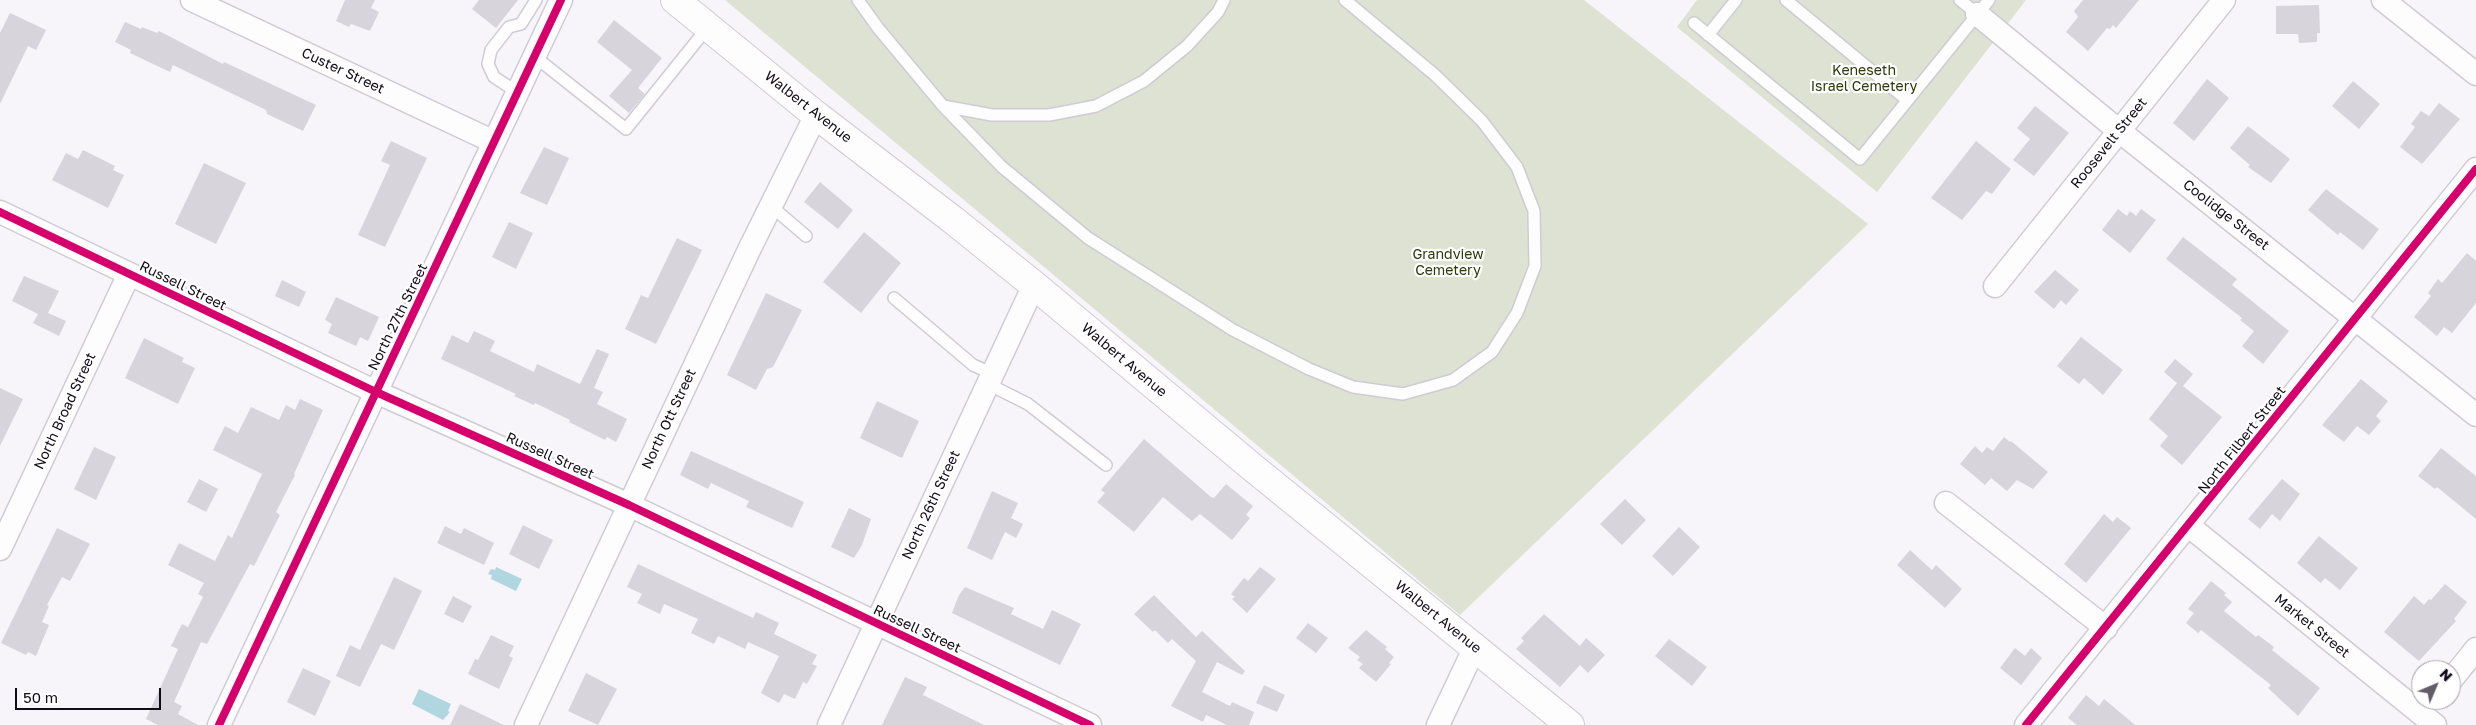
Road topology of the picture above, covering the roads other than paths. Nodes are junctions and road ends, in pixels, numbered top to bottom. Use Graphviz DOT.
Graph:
graph roads {
  1 [pos="192,0"];
  2 [pos="536,0"];
  3 [pos="561,0"];
  4 [pos="675,0"];
  5 [pos="858,0"];
  6 [pos="1224,0"];
  7 [pos="1345,0"];
  8 [pos="1736,0"];
  9 [pos="1786,0"];
  10 [pos="2224,0"];
  11 [pos="2383,0"];
  12 [pos="1976,5"];
  13 [pos="1694,23"];
  14 [pos="708,27"];
  15 [pos="1708,35"];
  16 [pos="534,56"];
  17 [pos="2476,74"];
  18 [pos="517,92"];
  19 [pos="1908,100"];
  20 [pos="943,106"];
  21 [pos="816,115"];
  22 [pos="2118,130"];
  23 [pos="494,142"];
  24 [pos="2476,169"];
  25 [pos="771,206"];
  26 [pos="0,212"];
  27 [pos="806,236"];
  28 [pos="129,274"];
  29 [pos="1034,285"];
  30 [pos="1995,286"];
  31 [pos="894,298"];
  32 [pos="2356,317"];
  33 [pos="990,379"];
  34 [pos="376,392"];
  35 [pos="2476,414"];
  36 [pos="1106,465"];
  37 [pos="1946,503"];
  38 [pos="629,505"];
  39 [pos="2189,526"];
  40 [pos="0,549"];
  41 [pos="876,623"];
  42 [pos="2106,628"];
  43 [pos="1475,647"];
  44 [pos="2476,649"];
  45 [pos="2461,668"];
  46 [pos="2427,716"];
  47 [pos="219,725"];
  48 [pos="526,725"];
  49 [pos="829,725"];
  50 [pos="1090,725"];
  51 [pos="1438,725"];
  52 [pos="1570,725"];
  53 [pos="2026,725"];
  1 -- 23 [label="street, Custer Street"];
  2 -- 18 [label="lane"];
  3 -- 16 [label="street, North 27th Street"];
  4 -- 14 [label="main road, Walbert Avenue"];
  5 -- 20 [label="lane"];
  6 -- 20 [label="lane"];
  7 -- 20 [label="lane"];
  8 -- 15 [label="lane"];
  9 -- 19 [label="lane"];
  10 -- 22 [label="street, Roosevelt Street"];
  11 -- 17 [label="street"];
  12 -- 19 [label="lane"];
  12 -- 22 [label="street, Coolidge Street"];
  13 -- 15 [label="lane"];
  14 -- 16 [label="lane"];
  14 -- 21 [label="main road, Walbert Avenue"];
  15 -- 19 [label="lane"];
  16 -- 18 [label="street, North 27th Street"];
  18 -- 23 [label="street, North 27th Street"];
  21 -- 25 [label="street, North Ott Street"];
  21 -- 29 [label="main road, Walbert Avenue"];
  22 -- 30 [label="street, Roosevelt Street"];
  22 -- 32 [label="street, Coolidge Street"];
  23 -- 34 [label="street, North 27th Street"];
  24 -- 32 [label="street, North Filbert Street"];
  25 -- 27 [label="lane"];
  25 -- 38 [label="street, North Ott Street"];
  26 -- 28 [label="street, Russell Street"];
  28 -- 34 [label="street, Russell Street"];
  28 -- 40 [label="street, North Broad Street"];
  29 -- 33 [label="street, North 26th Street"];
  29 -- 43 [label="main road, Walbert Avenue"];
  31 -- 33 [label="lane"];
  32 -- 35 [label="street, Coolidge Street"];
  32 -- 39 [label="street, North Filbert Street"];
  33 -- 36 [label="lane"];
  33 -- 41 [label="street, North 26th Street"];
  34 -- 38 [label="street, Russell Street"];
  34 -- 47 [label="street, North 27th Street"];
  37 -- 42 [label="street"];
  38 -- 41 [label="street, Russell Street"];
  38 -- 48 [label="street, North Ott Street"];
  39 -- 42 [label="street, North Filbert Street"];
  39 -- 46 [label="street, Market Street"];
  41 -- 49 [label="street, North 26th Street"];
  41 -- 50 [label="street, Russell Street"];
  42 -- 53 [label="street, North Filbert Street"];
  43 -- 51 [label="street"];
  43 -- 52 [label="main road, Walbert Avenue"];
  44 -- 45 [label="street"];
}
